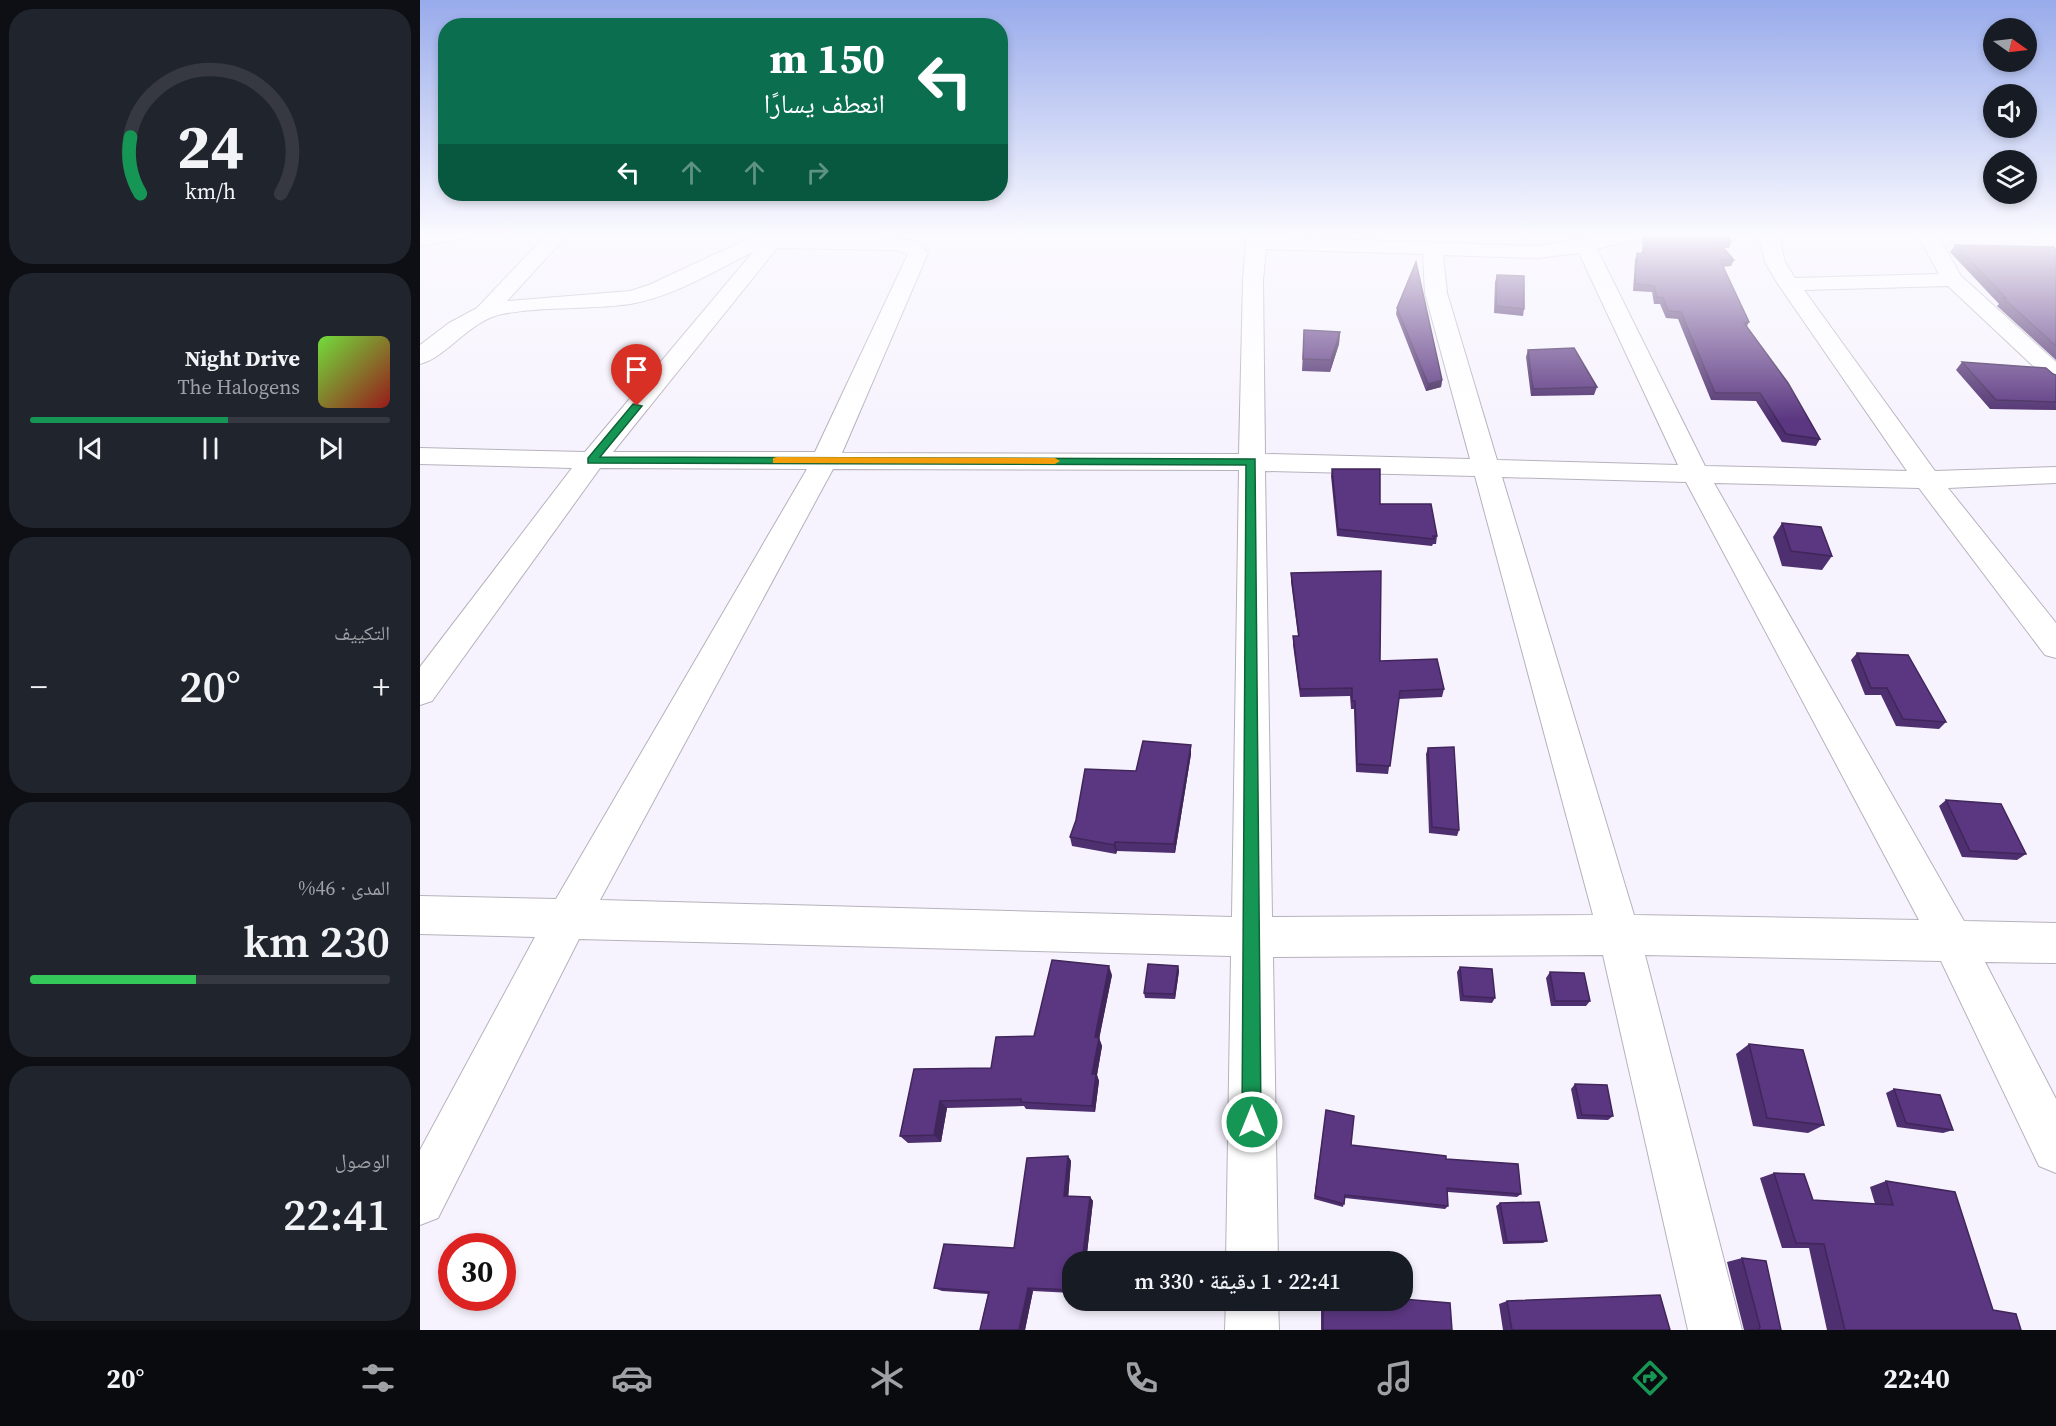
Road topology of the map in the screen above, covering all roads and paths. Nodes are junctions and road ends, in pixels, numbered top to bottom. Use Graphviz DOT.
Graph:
graph roads {
  1 [pos="500,296"];
  2 [pos="634,296"];
  3 [pos="727,296"];
  4 [pos="899,296"];
  5 [pos="1253,296"];
  6 [pos="1437,296"];
  7 [pos="1610,296"];
  8 [pos="1797,296"];
  9 [pos="1970,296"];
  10 [pos="486,311"];
  11 [pos="420,357"];
  12 [pos="2056,375"];
  13 [pos="420,456"];
  14 [pos="592,460"];
  15 [pos="825,460"];
  16 [pos="1252,462"];
  17 [pos="1486,466"];
  18 [pos="1696,475"];
  19 [pos="2056,475"];
  20 [pos="1927,480"];
  21 [pos="2056,646"];
  22 [pos="420,692"];
  23 [pos="420,915"];
  24 [pos="568,918"];
  25 [pos="1619,936"];
  26 [pos="1251,937"];
  27 [pos="1953,942"];
  28 [pos="2056,943"];
  29 [pos="2056,1149"];
  30 [pos="420,1200"];
  31 [pos="1252,1251"];
  32 [pos="1252,1311"];
  33 [pos="1252,1330"];
  34 [pos="1715,1330"];
  1 -- 10 [label="street"];
  2 -- 10 [label="street"];
  3 -- 14 [label="street"];
  4 -- 15 [label="street"];
  5 -- 16 [label="street"];
  6 -- 17 [label="street"];
  7 -- 18 [label="street"];
  8 -- 20 [label="street"];
  9 -- 12 [label="street"];
  10 -- 11 [label="street"];
  13 -- 14 [label="street"];
  14 -- 15 [label="street"];
  14 -- 22 [label="street"];
  15 -- 16 [label="street"];
  15 -- 24 [label="street"];
  16 -- 17 [label="street"];
  16 -- 26 [label="street"];
  17 -- 18 [label="street"];
  17 -- 25 [label="street"];
  18 -- 20 [label="street"];
  18 -- 27 [label="street"];
  19 -- 20 [label="street"];
  20 -- 21 [label="street"];
  23 -- 24 [label="street"];
  24 -- 26 [label="street"];
  24 -- 30 [label="street"];
  25 -- 26 [label="street"];
  25 -- 27 [label="street"];
  25 -- 34 [label="street"];
  26 -- 31 [label="street"];
  27 -- 28 [label="street"];
  27 -- 29 [label="street"];
  32 -- 33 [label="street"];
}
